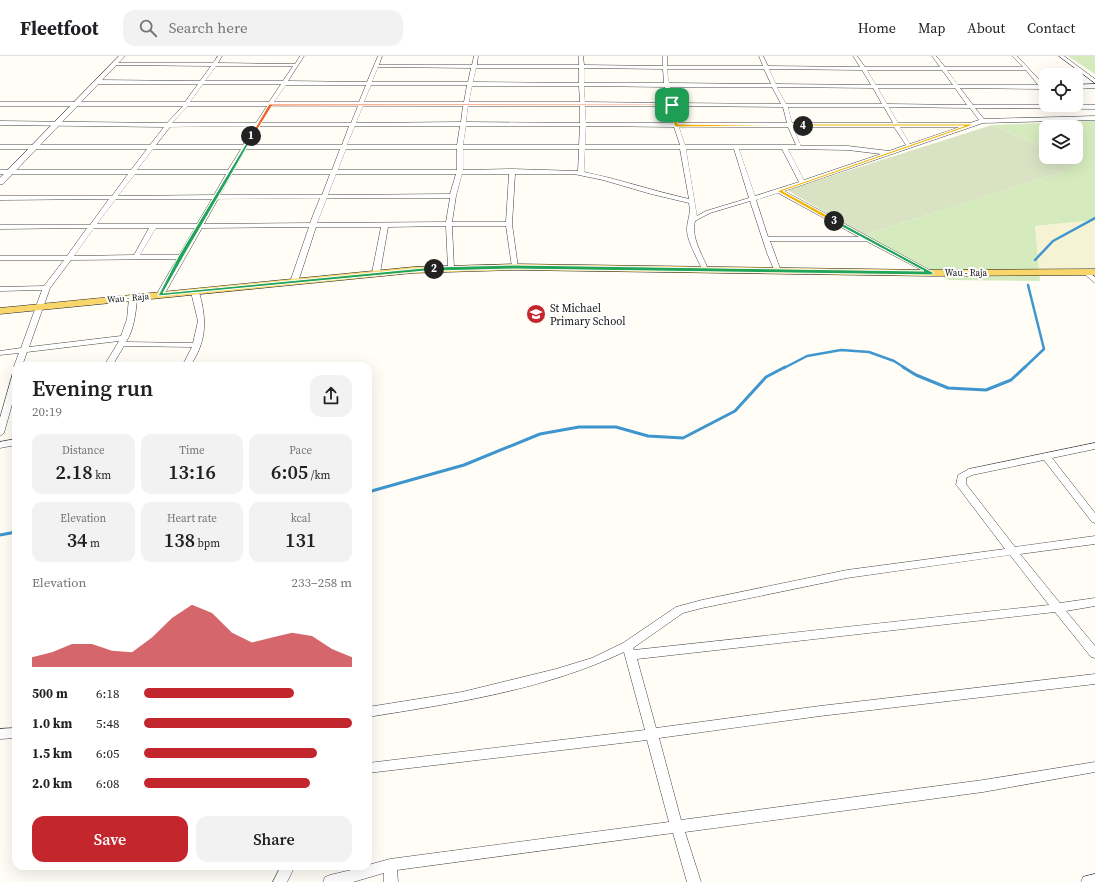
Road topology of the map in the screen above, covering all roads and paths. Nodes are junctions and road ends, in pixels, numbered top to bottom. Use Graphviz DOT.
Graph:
graph roads {
  1 [pos="122,56"];
  2 [pos="220,56"];
  3 [pos="302,56"];
  4 [pos="380,56"];
  5 [pos="476,56"];
  6 [pos="581,56"];
  7 [pos="665,56"];
  8 [pos="761,56"];
  9 [pos="855,56"];
  10 [pos="934,56"];
  11 [pos="1014,56"];
  12 [pos="1061,56"];
  13 [pos="113,64"];
  14 [pos="213,65"];
  15 [pos="297,65"];
  16 [pos="376,66"];
  17 [pos="474,66"];
  18 [pos="582,68"];
  19 [pos="664,68"];
  20 [pos="767,68"];
  21 [pos="863,68"];
  22 [pos="944,69"];
  23 [pos="1027,69"];
  24 [pos="1095,81"];
  25 [pos="97,82"];
  26 [pos="1039,82"];
  27 [pos="200,83"];
  28 [pos="285,83"];
  29 [pos="370,83"];
  30 [pos="471,84"];
  31 [pos="581,85"];
  32 [pos="667,86"];
  33 [pos="774,86"];
  34 [pos="874,86"];
  35 [pos="1083,86"];
  36 [pos="1095,86"];
  37 [pos="957,87"];
  38 [pos="1039,88"];
  39 [pos="0,104"];
  40 [pos="76,104"];
  41 [pos="360,104"];
  42 [pos="466,104"];
  43 [pos="582,104"];
  44 [pos="186,105"];
  45 [pos="271,105"];
  46 [pos="672,105"];
  47 [pos="785,106"];
  48 [pos="885,106"];
  49 [pos="1039,106"];
  50 [pos="971,107"];
  51 [pos="1083,107"];
  52 [pos="1095,107"];
  53 [pos="1064,112"];
  54 [pos="1068,118"];
  55 [pos="1095,118"];
  56 [pos="982,121"];
  57 [pos="0,123"];
  58 [pos="57,124"];
  59 [pos="464,124"];
  60 [pos="583,124"];
  61 [pos="168,125"];
  62 [pos="257,125"];
  63 [pos="352,125"];
  64 [pos="676,125"];
  65 [pos="896,125"];
  66 [pos="971,125"];
  67 [pos="790,126"];
  68 [pos="784,146"];
  69 [pos="910,146"];
  70 [pos="0,147"];
  71 [pos="34,147"];
  72 [pos="246,147"];
  73 [pos="460,147"];
  74 [pos="583,147"];
  75 [pos="683,147"];
  76 [pos="736,147"];
  77 [pos="800,147"];
  78 [pos="152,148"];
  79 [pos="343,148"];
  80 [pos="889,153"];
  81 [pos="512,171"];
  82 [pos="0,172"];
  83 [pos="10,172"];
  84 [pos="134,172"];
  85 [pos="334,172"];
  86 [pos="460,172"];
  87 [pos="582,172"];
  88 [pos="230,173"];
  89 [pos="0,182"];
  90 [pos="802,183"];
  91 [pos="780,191"];
  92 [pos="453,196"];
  93 [pos="324,197"];
  94 [pos="0,198"];
  95 [pos="115,198"];
  96 [pos="216,198"];
  97 [pos="752,199"];
  98 [pos="692,202"];
  99 [pos="693,220"];
  100 [pos="313,224"];
  101 [pos="385,224"];
  102 [pos="450,224"];
  103 [pos="509,224"];
  104 [pos="94,225"];
  105 [pos="154,225"];
  106 [pos="200,226"];
  107 [pos="0,227"];
  108 [pos="766,239"];
  109 [pos="868,239"];
  110 [pos="68,257"];
  111 [pos="136,257"];
  112 [pos="180,257"];
  113 [pos="0,258"];
  114 [pos="514,267"];
  115 [pos="451,268"];
  116 [pos="705,269"];
  117 [pos="777,270"];
  118 [pos="1090,272"];
  119 [pos="931,273"];
  120 [pos="376,274"];
  121 [pos="1095,281"];
  122 [pos="294,282"];
  123 [pos="46,288"];
  124 [pos="0,289"];
  125 [pos="195,292"];
  126 [pos="160,295"];
  127 [pos="133,298"];
  128 [pos="40,306"];
  129 [pos="0,311"];
  130 [pos="124,341"];
  131 [pos="196,345"];
  132 [pos="23,350"];
  133 [pos="0,353"];
  134 [pos="19,362"];
  135 [pos="111,362"];
  136 [pos="189,362"];
  137 [pos="12,390"];
  138 [pos="0,433"];
  139 [pos="12,443"];
  140 [pos="0,445"];
  141 [pos="1095,446"];
  142 [pos="1046,456"];
  143 [pos="1095,520"];
  144 [pos="1095,540"];
  145 [pos="1013,552"];
  146 [pos="1095,602"];
  147 [pos="1057,608"];
  148 [pos="629,651"];
  149 [pos="1095,654"];
  150 [pos="1095,679"];
  151 [pos="372,711"];
  152 [pos="12,733"];
  153 [pos="0,734"];
  154 [pos="653,734"];
  155 [pos="1095,767"];
  156 [pos="372,768"];
  157 [pos="676,827"];
  158 [pos="390,865"];
  159 [pos="286,870"];
  160 [pos="1095,881"];
  161 [pos="280,882"];
  162 [pos="330,882"];
  163 [pos="391,882"];
  164 [pos="694,882"];
  165 [pos="1088,882"];
  1 -- 13 [label="street"];
  2 -- 14 [label="street"];
  3 -- 15 [label="street"];
  4 -- 16 [label="street"];
  5 -- 17 [label="street"];
  6 -- 18 [label="street"];
  7 -- 19 [label="street"];
  8 -- 20 [label="street"];
  9 -- 21 [label="street"];
  10 -- 22 [label="street"];
  11 -- 23 [label="street"];
  12 -- 24 [label="street"];
  13 -- 14 [label="street"];
  13 -- 25 [label="street"];
  14 -- 15 [label="street"];
  14 -- 27 [label="street"];
  15 -- 28 [label="street"];
  16 -- 17 [label="street"];
  16 -- 29 [label="street"];
  17 -- 18 [label="street"];
  17 -- 30 [label="street"];
  18 -- 19 [label="street"];
  18 -- 31 [label="street"];
  19 -- 20 [label="street"];
  19 -- 32 [label="street"];
  20 -- 21 [label="street"];
  20 -- 33 [label="street"];
  21 -- 22 [label="street"];
  21 -- 34 [label="street"];
  22 -- 23 [label="street"];
  22 -- 37 [label="street"];
  23 -- 26 [label="street"];
  25 -- 27 [label="street"];
  25 -- 40 [label="street"];
  27 -- 28 [label="street"];
  27 -- 44 [label="street"];
  28 -- 29 [label="street"];
  28 -- 45 [label="street"];
  29 -- 30 [label="street"];
  29 -- 41 [label="street"];
  30 -- 31 [label="street"];
  30 -- 42 [label="street"];
  31 -- 32 [label="street"];
  31 -- 43 [label="street"];
  32 -- 33 [label="street"];
  32 -- 46 [label="street"];
  33 -- 34 [label="street"];
  33 -- 47 [label="street"];
  34 -- 37 [label="street"];
  34 -- 48 [label="street"];
  35 -- 36 [label="street"];
  37 -- 38 [label="street"];
  37 -- 50 [label="street"];
  39 -- 40 [label="street"];
  40 -- 44 [label="street"];
  40 -- 58 [label="street"];
  41 -- 42 [label="street"];
  41 -- 45 [label="street"];
  41 -- 63 [label="street"];
  42 -- 43 [label="street"];
  42 -- 59 [label="street"];
  43 -- 46 [label="street"];
  43 -- 60 [label="street"];
  44 -- 45 [label="street"];
  44 -- 61 [label="street"];
  45 -- 62 [label="street"];
  46 -- 47 [label="street"];
  46 -- 64 [label="street"];
  47 -- 48 [label="street"];
  47 -- 67 [label="street"];
  48 -- 50 [label="street"];
  48 -- 65 [label="street"];
  49 -- 50 [label="street"];
  50 -- 56 [label="street"];
  51 -- 52 [label="street"];
  53 -- 54 [label="street"];
  54 -- 55 [label="street"];
  54 -- 56 [label="street"];
  56 -- 66 [label="street"];
  57 -- 58 [label="street"];
  58 -- 61 [label="street"];
  58 -- 71 [label="street"];
  59 -- 60 [label="street"];
  59 -- 63 [label="street"];
  59 -- 73 [label="street"];
  60 -- 64 [label="street"];
  60 -- 74 [label="street"];
  61 -- 62 [label="street"];
  61 -- 78 [label="street"];
  62 -- 63 [label="street"];
  62 -- 72 [label="street"];
  63 -- 79 [label="street"];
  64 -- 67 [label="street"];
  64 -- 75 [label="street"];
  65 -- 66 [label="street"];
  65 -- 67 [label="street"];
  65 -- 69 [label="street"];
  66 -- 69 [label="street"];
  67 -- 77 [label="street"];
  68 -- 76 [label="street"];
  68 -- 77 [label="street"];
  68 -- 90 [label="street"];
  69 -- 80 [label="street"];
  70 -- 71 [label="street"];
  71 -- 78 [label="street"];
  71 -- 83 [label="street"];
  72 -- 78 [label="street"];
  72 -- 79 [label="street"];
  72 -- 88 [label="street"];
  73 -- 74 [label="street"];
  73 -- 79 [label="street"];
  73 -- 86 [label="street"];
  74 -- 75 [label="street"];
  74 -- 87 [label="street"];
  75 -- 76 [label="street"];
  75 -- 98 [label="street"];
  76 -- 97 [label="street"];
  77 -- 80 [label="street"];
  78 -- 84 [label="street"];
  79 -- 85 [label="street"];
  80 -- 90 [label="street"];
  81 -- 86 [label="street"];
  81 -- 87 [label="street"];
  81 -- 103 [label="street"];
  82 -- 83 [label="street"];
  83 -- 84 [label="street"];
  83 -- 89 [label="street"];
  84 -- 88 [label="street"];
  84 -- 95 [label="street"];
  85 -- 86 [label="street"];
  85 -- 88 [label="street"];
  85 -- 93 [label="street"];
  86 -- 92 [label="street"];
  87 -- 98 [label="street"];
  88 -- 96 [label="street"];
  90 -- 91 [label="street"];
  91 -- 97 [label="street"];
  91 -- 109 [label="street"];
  92 -- 93 [label="street"];
  92 -- 102 [label="street"];
  93 -- 96 [label="street"];
  93 -- 100 [label="street"];
  94 -- 95 [label="street"];
  95 -- 96 [label="street"];
  95 -- 104 [label="street"];
  96 -- 106 [label="street"];
  97 -- 99 [label="street"];
  97 -- 108 [label="street"];
  98 -- 99 [label="street"];
  99 -- 116 [label="street"];
  100 -- 101 [label="street"];
  100 -- 106 [label="street"];
  100 -- 122 [label="street"];
  101 -- 102 [label="street"];
  101 -- 120 [label="street"];
  102 -- 103 [label="street"];
  102 -- 115 [label="street"];
  103 -- 114 [label="street"];
  104 -- 105 [label="street"];
  104 -- 107 [label="street"];
  104 -- 110 [label="street"];
  105 -- 106 [label="street"];
  105 -- 111 [label="street"];
  106 -- 112 [label="street"];
  108 -- 109 [label="street"];
  108 -- 117 [label="street"];
  109 -- 119 [label="street"];
  110 -- 111 [label="street"];
  110 -- 113 [label="street"];
  110 -- 123 [label="street"];
  111 -- 112 [label="street"];
  112 -- 126 [label="street"];
  114 -- 115 [label="main road, Wau - Raja"];
  114 -- 116 [label="main road, Wau - Raja"];
  115 -- 120 [label="main road, Wau - Raja"];
  116 -- 117 [label="main road, Wau - Raja"];
  117 -- 119 [label="main road, Wau - Raja"];
  118 -- 119 [label="main road, Wau - Raja"];
  118 -- 121 [label="street"];
  120 -- 122 [label="main road, Wau - Raja"];
  122 -- 125 [label="main road, Wau - Raja"];
  123 -- 124 [label="street"];
  123 -- 128 [label="street"];
  125 -- 126 [label="main road, Wau - Raja"];
  125 -- 131 [label="street"];
  126 -- 127 [label="main road, Wau - Raja"];
  127 -- 128 [label="main road, Wau - Raja"];
  127 -- 130 [label="street"];
  128 -- 129 [label="main road, Wau - Raja"];
  128 -- 132 [label="street"];
  130 -- 131 [label="street"];
  130 -- 132 [label="street"];
  130 -- 135 [label="street"];
  131 -- 136 [label="street"];
  132 -- 133 [label="street"];
  132 -- 134 [label="street"];
  137 -- 138 [label="street"];
  139 -- 140 [label="street"];
  141 -- 142 [label="street"];
  142 -- 143 [label="street"];
  142 -- 145 [label="street"];
  144 -- 145 [label="street"];
  145 -- 147 [label="street"];
  145 -- 148 [label="street"];
  146 -- 147 [label="street"];
  147 -- 148 [label="street"];
  147 -- 149 [label="street"];
  148 -- 151 [label="street"];
  148 -- 154 [label="street"];
  150 -- 154 [label="street"];
  152 -- 153 [label="street"];
  154 -- 156 [label="street"];
  154 -- 157 [label="street"];
  155 -- 157 [label="street"];
  157 -- 158 [label="street"];
  157 -- 164 [label="street"];
  158 -- 162 [label="street"];
  158 -- 163 [label="street"];
  159 -- 161 [label="street"];
  160 -- 165 [label="street"];
}
